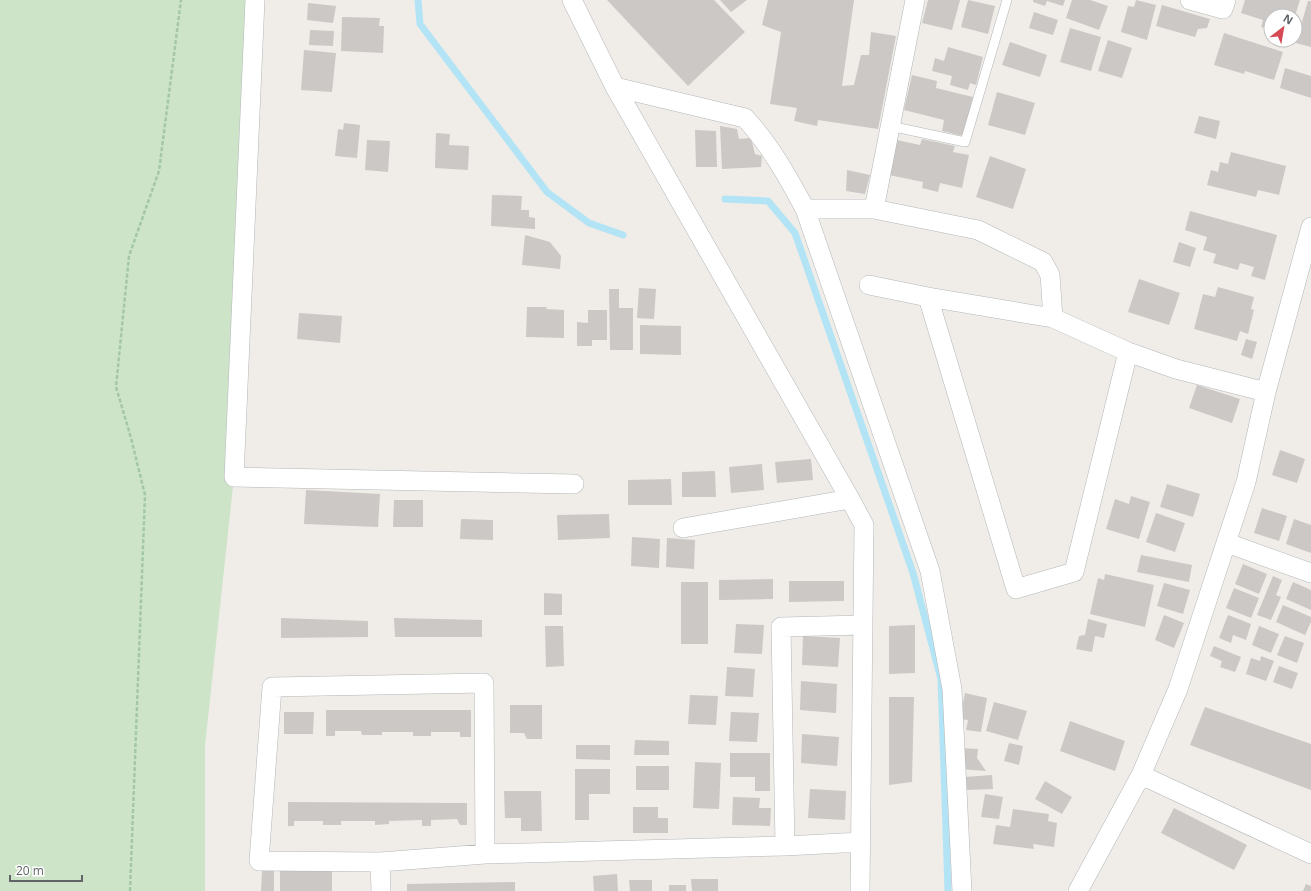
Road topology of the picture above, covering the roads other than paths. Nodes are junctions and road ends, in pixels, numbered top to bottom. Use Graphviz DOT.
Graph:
graph roads {
  1 [pos="255,0"];
  2 [pos="572,0"];
  3 [pos="915,0"];
  4 [pos="1007,0"];
  5 [pos="1190,0"];
  6 [pos="1226,0"];
  7 [pos="615,87"];
  8 [pos="890,126"];
  9 [pos="805,209"];
  10 [pos="874,209"];
  11 [pos="1311,227"];
  12 [pos="869,285"];
  13 [pos="928,297"];
  14 [pos="1053,318"];
  15 [pos="1128,352"];
  16 [pos="1266,392"];
  17 [pos="574,484"];
  18 [pos="850,499"];
  19 [pos="683,528"];
  20 [pos="1227,543"];
  21 [pos="1311,573"];
  22 [pos="863,625"];
  23 [pos="1141,775"];
  24 [pos="861,842"];
  25 [pos="785,846"];
  26 [pos="485,854"];
  27 [pos="1311,854"];
  28 [pos="380,862"];
  29 [pos="381,891"];
  30 [pos="860,891"];
  31 [pos="962,891"];
  32 [pos="1078,891"];
  1 -- 17 [label="street"];
  2 -- 7 [label="street"];
  3 -- 8 [label="street"];
  4 -- 8 [label="lane"];
  5 -- 6 [label="street"];
  7 -- 9 [label="street"];
  7 -- 18 [label="street"];
  8 -- 10 [label="street"];
  9 -- 10 [label="street"];
  9 -- 31 [label="street"];
  10 -- 14 [label="street"];
  11 -- 16 [label="street"];
  12 -- 13 [label="street"];
  13 -- 14 [label="street"];
  13 -- 15 [label="street"];
  14 -- 15 [label="street"];
  15 -- 16 [label="street"];
  16 -- 20 [label="street"];
  18 -- 19 [label="street"];
  18 -- 22 [label="street"];
  20 -- 21 [label="street"];
  20 -- 23 [label="street"];
  22 -- 24 [label="street"];
  22 -- 25 [label="street"];
  23 -- 27 [label="street"];
  23 -- 32 [label="street"];
  24 -- 25 [label="street"];
  24 -- 30 [label="street"];
  25 -- 26 [label="street"];
  26 -- 28 [label="street"];
  26 -- 28 [label="street"];
  28 -- 29 [label="street"];
}
